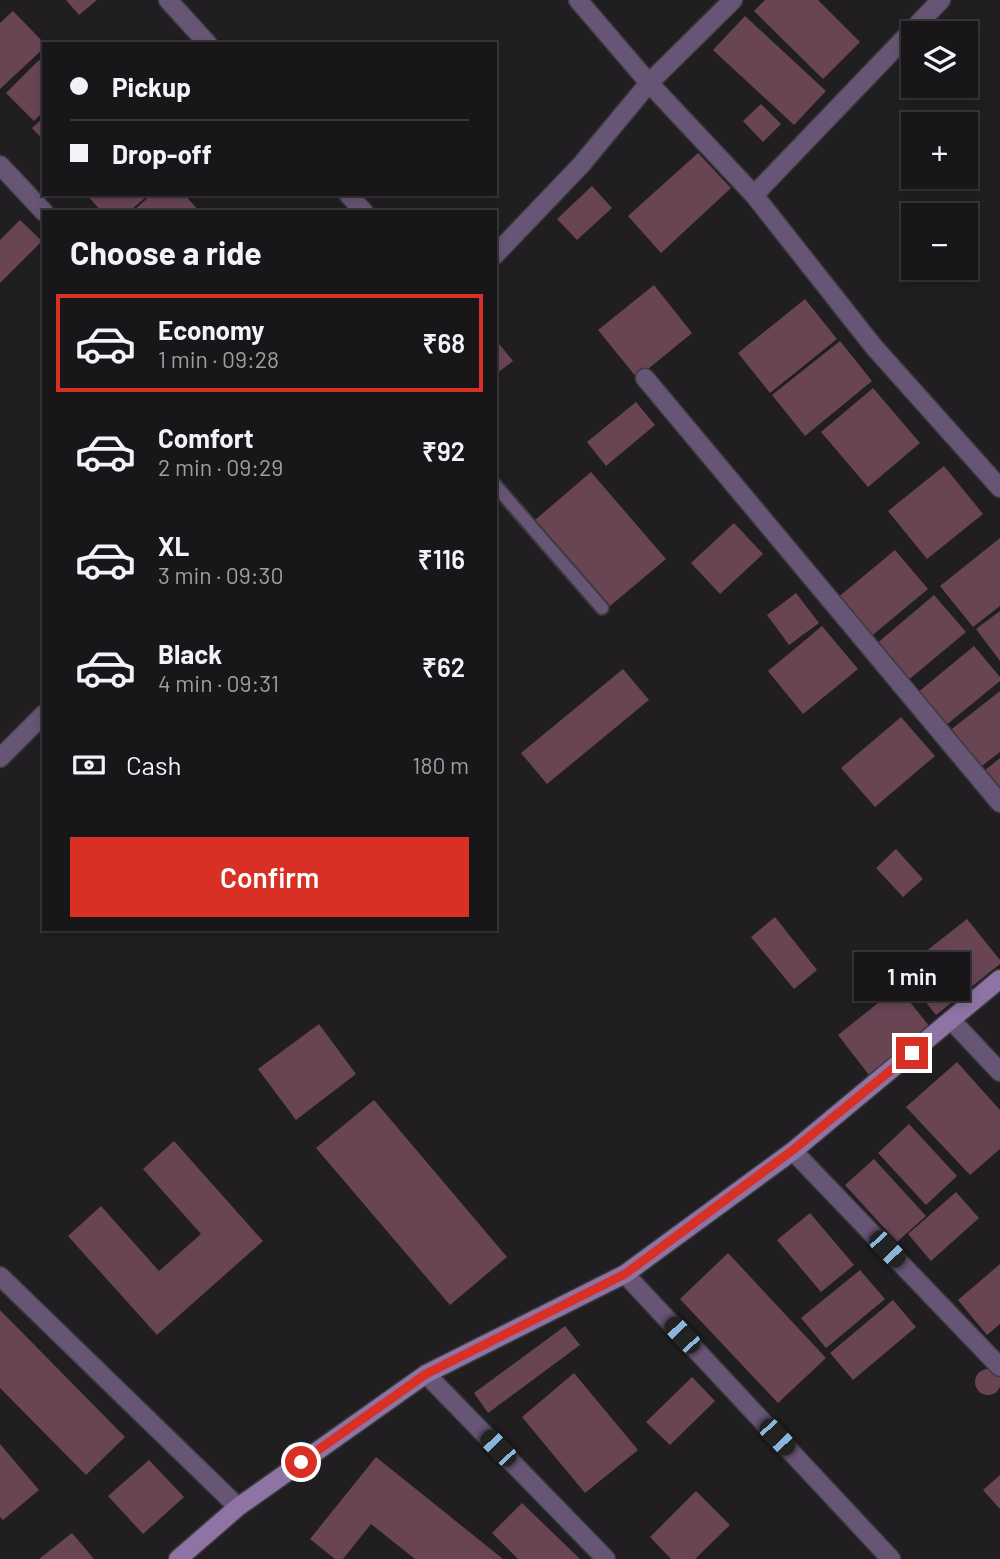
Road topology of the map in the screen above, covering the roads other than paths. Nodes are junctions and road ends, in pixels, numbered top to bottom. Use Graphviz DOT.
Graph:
graph roads {
  1 [pos="168,0"];
  2 [pos="578,0"];
  3 [pos="733,0"];
  4 [pos="941,0"];
  5 [pos="206,42"];
  6 [pos="649,83"];
  7 [pos="0,164"];
  8 [pos="754,195"];
  9 [pos="350,196"];
  10 [pos="42,210"];
  11 [pos="363,210"];
  12 [pos="497,253"];
  13 [pos="645,379"];
  14 [pos="497,487"];
  15 [pos="1000,488"];
  16 [pos="602,608"];
  17 [pos="42,716"];
  18 [pos="0,758"];
  19 [pos="1000,803"];
  20 [pos="1000,979"];
  21 [pos="952,1021"];
  22 [pos="1000,1072"];
  23 [pos="793,1150"];
  24 [pos="625,1274"];
  25 [pos="0,1276"];
  26 [pos="1000,1367"];
  27 [pos="426,1374"];
  28 [pos="238,1507"];
  29 [pos="178,1559"];
  30 [pos="606,1559"];
  31 [pos="891,1559"];
  1 -- 5 [label="street"];
  2 -- 6 [label="street"];
  3 -- 6 [label="street"];
  4 -- 8 [label="street"];
  6 -- 8 [label="street"];
  6 -- 12 [label="street"];
  7 -- 10 [label="street"];
  8 -- 15 [label="street"];
  9 -- 11 [label="street"];
  13 -- 19 [label="street"];
  14 -- 16 [label="lane"];
  17 -- 18 [label="street"];
  20 -- 21 [label="street"];
  21 -- 22 [label="street"];
  21 -- 23 [label="street"];
  23 -- 24 [label="street"];
  23 -- 26 [label="street"];
  24 -- 27 [label="street"];
  24 -- 31 [label="street"];
  25 -- 28 [label="street"];
  27 -- 28 [label="street"];
  27 -- 30 [label="street"];
  28 -- 29 [label="street"];
}
